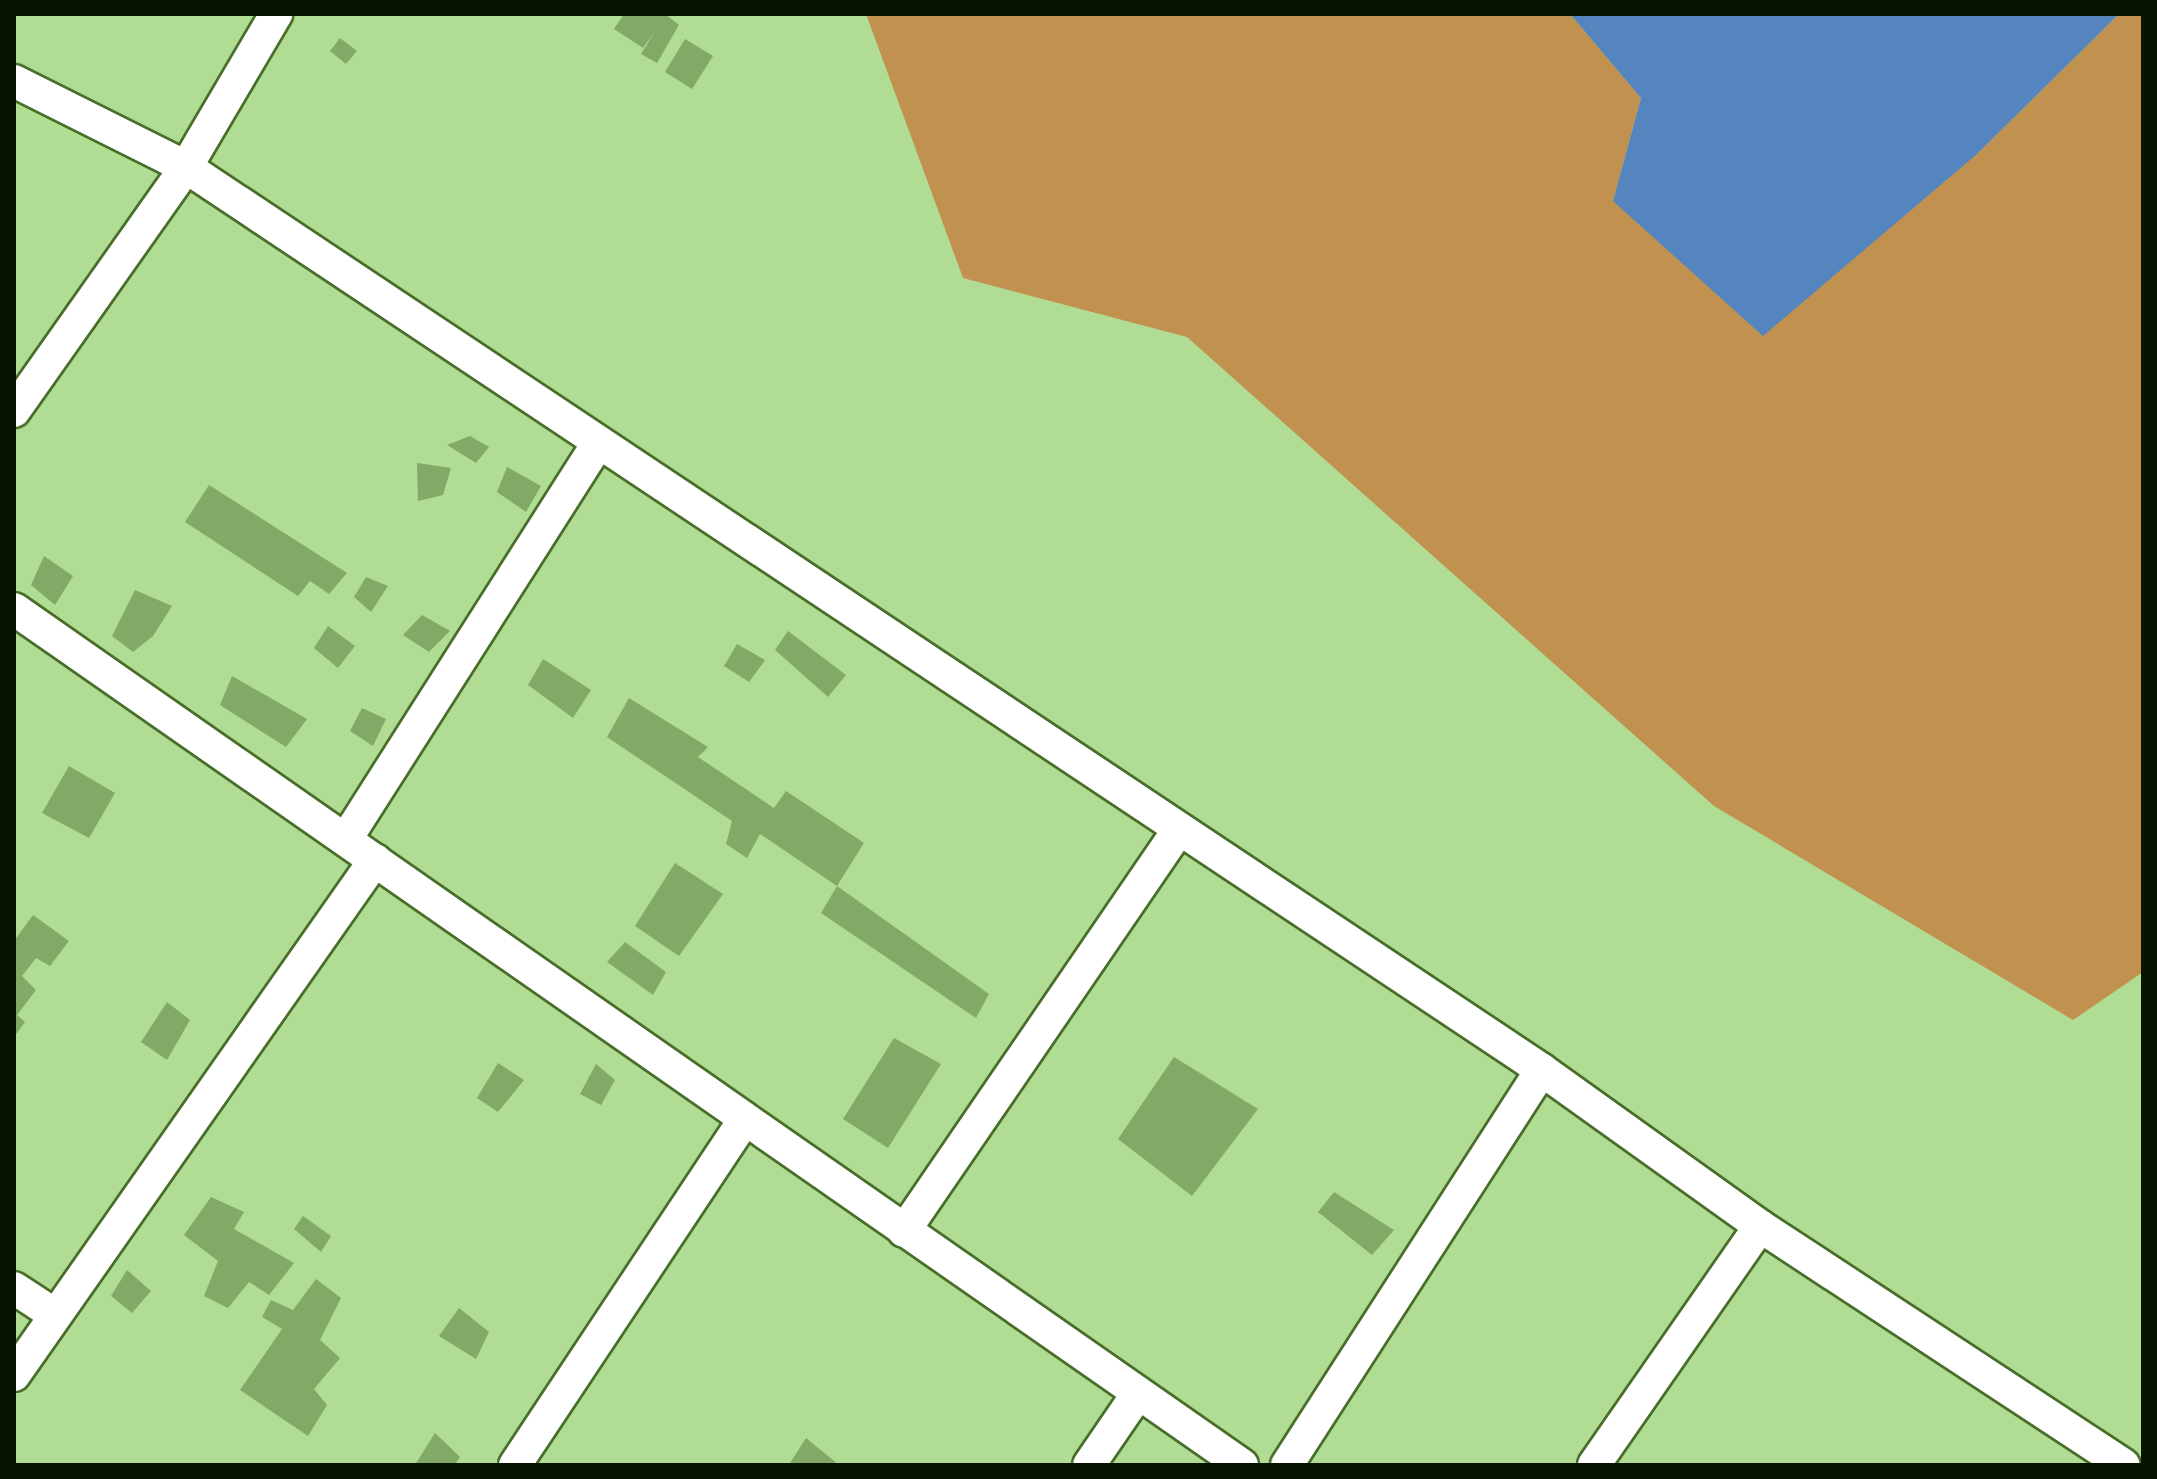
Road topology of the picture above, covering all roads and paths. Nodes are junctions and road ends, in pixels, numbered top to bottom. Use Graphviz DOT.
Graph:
graph roads {
  1 [pos="276,14"];
  2 [pos="14,81"];
  3 [pos="186,167"];
  4 [pos="14,411"];
  5 [pos="598,443"];
  6 [pos="14,609"];
  7 [pos="1178,831"];
  8 [pos="346,839"];
  9 [pos="375,860"];
  10 [pos="1542,1070"];
  11 [pos="745,1119"];
  12 [pos="1760,1226"];
  13 [pos="904,1231"];
  14 [pos="14,1288"];
  15 [pos="55,1315"];
  16 [pos="14,1375"];
  17 [pos="1137,1395"];
  18 [pos="515,1465"];
  19 [pos="1089,1465"];
  20 [pos="1242,1465"];
  21 [pos="1287,1465"];
  22 [pos="1594,1465"];
  23 [pos="2124,1465"];
  1 -- 3 [label="street"];
  2 -- 3 [label="street"];
  3 -- 4 [label="street"];
  3 -- 5 [label="street"];
  5 -- 7 [label="street"];
  5 -- 8 [label="street"];
  6 -- 8 [label="street"];
  7 -- 10 [label="street"];
  7 -- 13 [label="street"];
  8 -- 9 [label="street"];
  9 -- 11 [label="street"];
  9 -- 15 [label="street"];
  10 -- 12 [label="street"];
  10 -- 21 [label="street"];
  11 -- 13 [label="street"];
  11 -- 18 [label="street"];
  12 -- 22 [label="street"];
  12 -- 23 [label="street"];
  13 -- 17 [label="street"];
  14 -- 15 [label="street"];
  15 -- 16 [label="street"];
  17 -- 19 [label="street"];
  17 -- 20 [label="street"];
}
